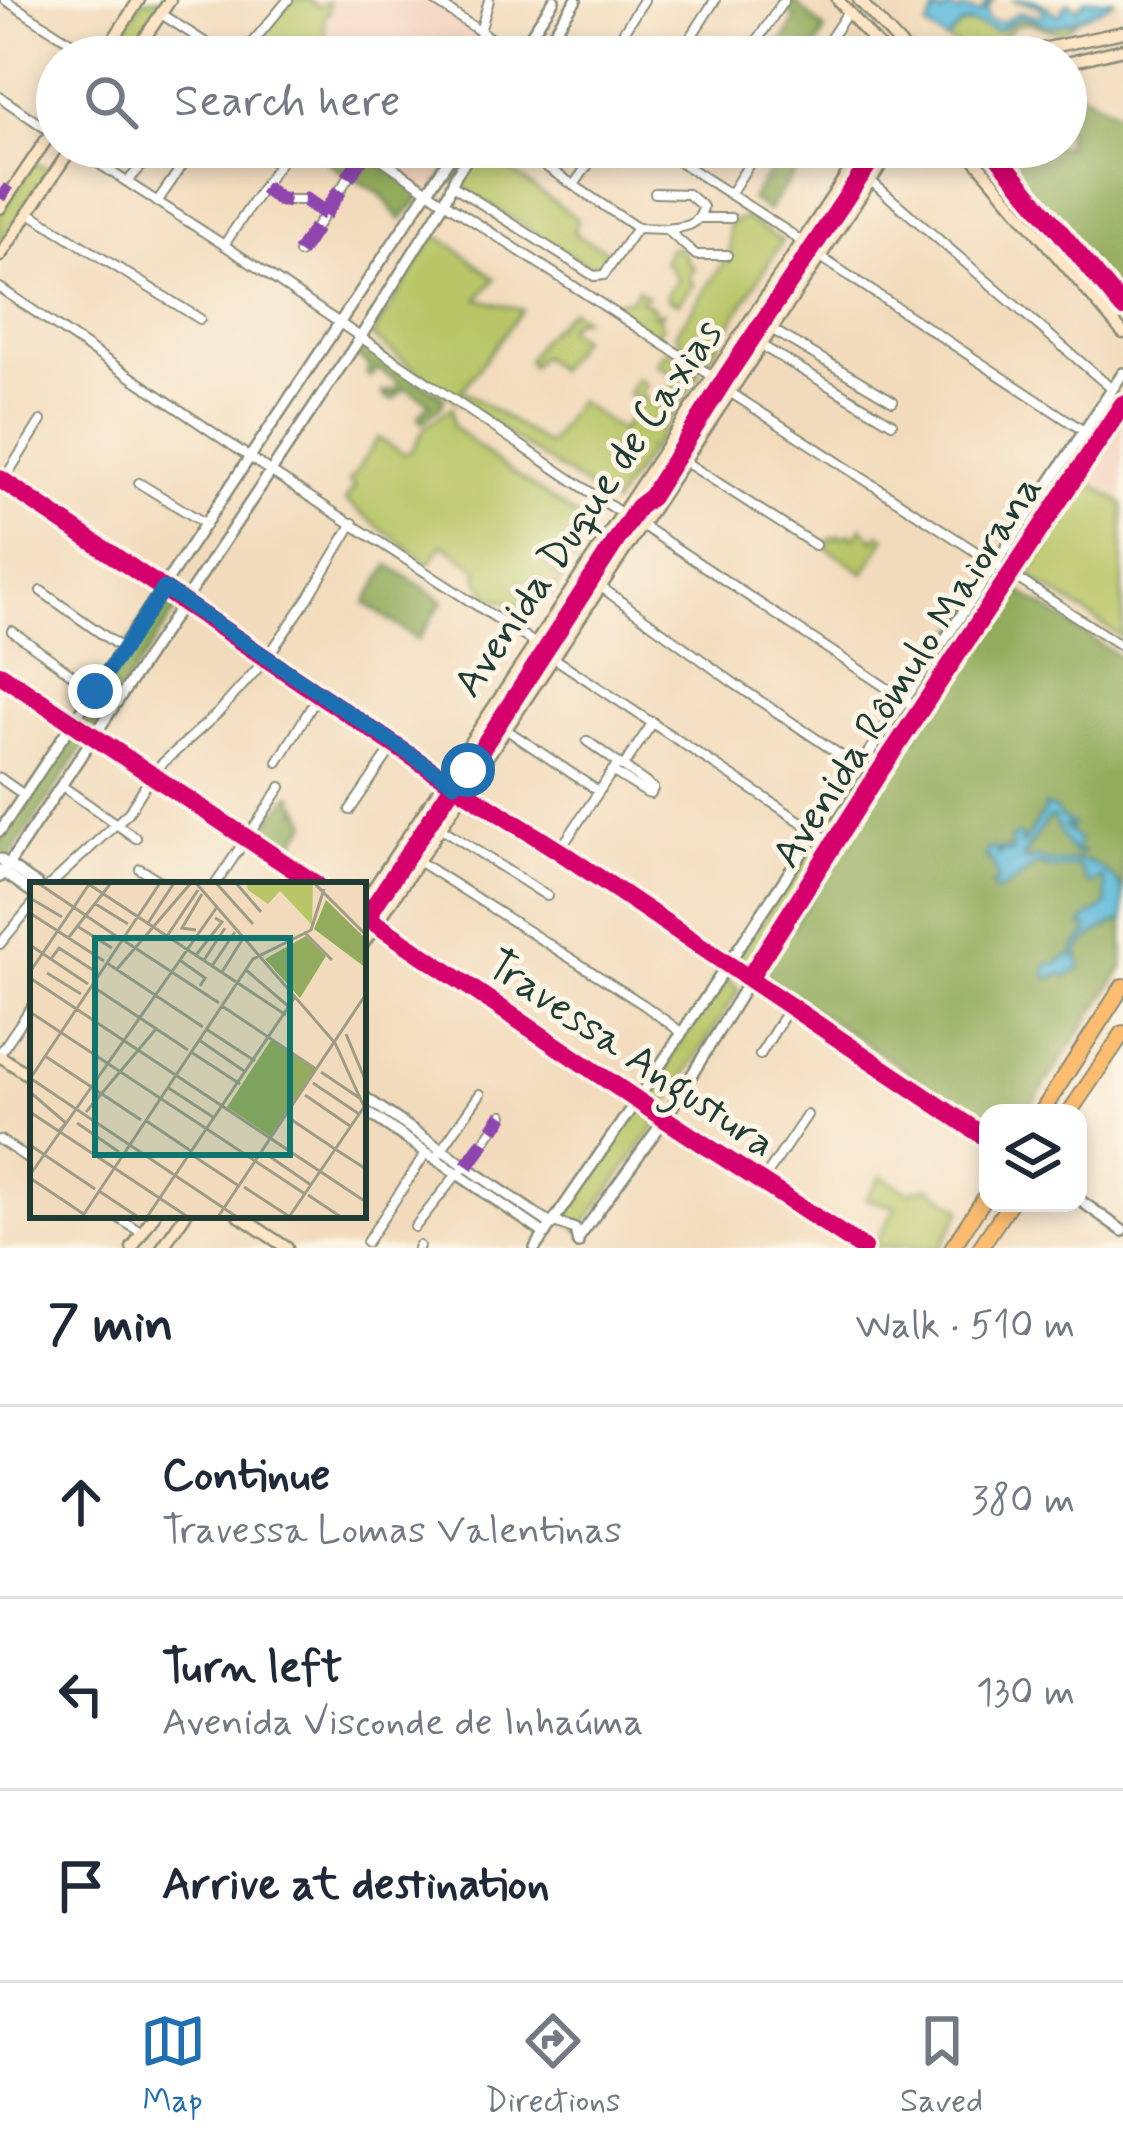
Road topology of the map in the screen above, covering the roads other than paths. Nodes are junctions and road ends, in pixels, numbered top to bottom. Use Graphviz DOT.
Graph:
graph roads {
  1 [pos="5,0"];
  2 [pos="139,0"];
  3 [pos="170,0"];
  4 [pos="288,0"];
  5 [pos="433,0"];
  6 [pos="489,0"];
  7 [pos="554,0"];
  8 [pos="576,0"];
  9 [pos="644,0"];
  10 [pos="715,0"];
  11 [pos="784,0"];
  12 [pos="838,0"];
  13 [pos="860,0"];
  14 [pos="848,12"];
  15 [pos="161,14"];
  16 [pos="480,32"];
  17 [pos="1123,32"];
  18 [pos="64,36"];
  19 [pos="113,36"];
  20 [pos="146,36"];
  21 [pos="195,36"];
  22 [pos="258,36"];
  23 [pos="486,36"];
  24 [pos="531,36"];
  25 [pos="551,36"];
  26 [pos="621,36"];
  27 [pos="692,36"];
  28 [pos="760,36"];
  29 [pos="832,36"];
  30 [pos="869,36"];
  31 [pos="893,36"];
  32 [pos="1087,40"];
  33 [pos="1123,49"];
  34 [pos="1087,58"];
  35 [pos="0,97"];
  36 [pos="36,118"];
  37 [pos="36,156"];
  38 [pos="32,162"];
  39 [pos="36,163"];
  40 [pos="49,168"];
  41 [pos="59,168"];
  42 [pos="107,168"];
  43 [pos="140,168"];
  44 [pos="180,168"];
  45 [pos="276,168"];
  46 [pos="354,168"];
  47 [pos="394,168"];
  48 [pos="443,168"];
  49 [pos="462,168"];
  50 [pos="549,168"];
  51 [pos="586,168"];
  52 [pos="696,168"];
  53 [pos="747,168"];
  54 [pos="852,168"];
  55 [pos="880,168"];
  56 [pos="982,168"];
  57 [pos="1007,168"];
  58 [pos="51,180"];
  59 [pos="128,181"];
  60 [pos="872,182"];
  61 [pos="452,185"];
  62 [pos="574,185"];
  63 [pos="263,188"];
  64 [pos="4,192"];
  65 [pos="428,192"];
  66 [pos="656,193"];
  67 [pos="730,194"];
  68 [pos="157,202"];
  69 [pos="444,203"];
  70 [pos="0,208"];
  71 [pos="28,212"];
  72 [pos="326,214"];
  73 [pos="700,218"];
  74 [pos="731,218"];
  75 [pos="637,228"];
  76 [pos="666,229"];
  77 [pos="802,242"];
  78 [pos="224,245"];
  79 [pos="299,253"];
  80 [pos="728,255"];
  81 [pos="0,256"];
  82 [pos="822,258"];
  83 [pos="0,288"];
  84 [pos="1108,291"];
  85 [pos="1096,301"];
  86 [pos="1123,308"];
  87 [pos="200,320"];
  88 [pos="340,323"];
  89 [pos="772,330"];
  90 [pos="1123,333"];
  91 [pos="360,338"];
  92 [pos="762,346"];
  93 [pos="1123,374"];
  94 [pos="712,376"];
  95 [pos="1112,389"];
  96 [pos="730,394"];
  97 [pos="893,401"];
  98 [pos="1123,404"];
  99 [pos="41,421"];
  100 [pos="892,423"];
  101 [pos="1084,431"];
  102 [pos="1099,441"];
  103 [pos="251,458"];
  104 [pos="659,460"];
  105 [pos="681,467"];
  106 [pos="270,471"];
  107 [pos="2,480"];
  108 [pos="139,483"];
  109 [pos="621,513"];
  110 [pos="352,523"];
  111 [pos="206,524"];
  112 [pos="643,526"];
  113 [pos="815,545"];
  114 [pos="997,565"];
  115 [pos="1012,574"];
  116 [pos="601,587"];
  117 [pos="164,588"];
  118 [pos="41,591"];
  119 [pos="568,594"];
  120 [pos="184,603"];
  121 [pos="588,606"];
  122 [pos="11,632"];
  123 [pos="536,644"];
  124 [pos="1123,647"];
  125 [pos="123,649"];
  126 [pos="554,658"];
  127 [pos="266,659"];
  128 [pos="0,674"];
  129 [pos="95,691"];
  130 [pos="319,694"];
  131 [pos="903,699"];
  132 [pos="920,710"];
  133 [pos="653,722"];
  134 [pos="74,723"];
  135 [pos="507,730"];
  136 [pos="94,736"];
  137 [pos="587,741"];
  138 [pos="395,744"];
  139 [pos="461,756"];
  140 [pos="278,762"];
  141 [pos="618,767"];
  142 [pos="858,767"];
  143 [pos="479,769"];
  144 [pos="153,776"];
  145 [pos="0,778"];
  146 [pos="446,779"];
  147 [pos="62,786"];
  148 [pos="281,787"];
  149 [pos="653,788"];
  150 [pos="464,790"];
  151 [pos="598,791"];
  152 [pos="26,796"];
  153 [pos="430,804"];
  154 [pos="350,810"];
  155 [pos="450,812"];
  156 [pos="116,824"];
  157 [pos="440,827"];
  158 [pos="0,831"];
  159 [pos="816,831"];
  160 [pos="246,837"];
  161 [pos="136,838"];
  162 [pos="833,843"];
  163 [pos="560,850"];
  164 [pos="418,861"];
  165 [pos="3,869"];
  166 [pos="140,869"];
  167 [pos="31,882"];
  168 [pos="53,882"];
  169 [pos="162,882"];
  170 [pos="216,882"];
  171 [pos="313,882"];
  172 [pos="30,891"];
  173 [pos="547,896"];
  174 [pos="366,900"];
  175 [pos="30,908"];
  176 [pos="366,917"];
  177 [pos="376,924"];
  178 [pos="366,939"];
  179 [pos="0,944"];
  180 [pos="728,964"];
  181 [pos="749,978"];
  182 [pos="1123,986"];
  183 [pos="790,1006"];
  184 [pos="30,1010"];
  185 [pos="681,1032"];
  186 [pos="1122,1036"];
  187 [pos="0,1055"];
  188 [pos="760,1055"];
  189 [pos="30,1076"];
  190 [pos="480,1094"];
  191 [pos="366,1099"];
  192 [pos="637,1100"];
  193 [pos="1047,1104"];
  194 [pos="1076,1104"];
  195 [pos="366,1110"];
  196 [pos="502,1114"];
  197 [pos="807,1115"];
  198 [pos="664,1119"];
  199 [pos="389,1120"];
  200 [pos="979,1133"];
  201 [pos="0,1140"];
  202 [pos="434,1154"];
  203 [pos="30,1160"];
  204 [pos="467,1166"];
  205 [pos="457,1174"];
  206 [pos="762,1182"];
  207 [pos="513,1205"];
  208 [pos="1087,1205"];
  209 [pos="979,1207"];
  210 [pos="1005,1212"];
  211 [pos="119,1218"];
  212 [pos="152,1218"];
  213 [pos="183,1218"];
  214 [pos="242,1218"];
  215 [pos="415,1227"];
  216 [pos="1123,1231"];
  217 [pos="142,1233"];
  218 [pos="548,1233"];
  219 [pos="367,1242"];
  220 [pos="579,1244"];
  221 [pos="985,1246"];
  222 [pos="132,1248"];
  223 [pos="162,1248"];
  224 [pos="287,1248"];
  225 [pos="535,1248"];
  226 [pos="863,1248"];
  227 [pos="952,1248"];
  1 -- 18 [label="street"];
  2 -- 19 [label="main road"];
  3 -- 15 [label="main road"];
  4 -- 22 [label="street"];
  5 -- 16 [label="street"];
  6 -- 16 [label="street"];
  7 -- 24 [label="street"];
  8 -- 25 [label="street"];
  9 -- 26 [label="street"];
  10 -- 27 [label="street"];
  11 -- 28 [label="street"];
  12 -- 14 [label="main road"];
  13 -- 31 [label="main road"];
  14 -- 29 [label="street"];
  14 -- 30 [label="main road"];
  15 -- 20 [label="main road"];
  15 -- 21 [label="street"];
  16 -- 23 [label="street"];
  17 -- 32 [label="main road"];
  33 -- 34 [label="main road"];
  35 -- 36 [label="street"];
  37 -- 38 [label="main road"];
  38 -- 39 [label="main road"];
  38 -- 64 [label="main road"];
  40 -- 58 [label="main road"];
  41 -- 58 [label="main road"];
  42 -- 59 [label="street"];
  43 -- 59 [label="street"];
  44 -- 68 [label="street"];
  45 -- 63 [label="street"];
  46 -- 72 [label="street"];
  47 -- 65 [label="street"];
  48 -- 65 [label="street"];
  49 -- 61 [label="street"];
  50 -- 62 [label="street"];
  51 -- 62 [label="street"];
  52 -- 67 [label="street"];
  53 -- 67 [label="street"];
  54 -- 77 [label="main road, Avenida Duque de Caxias"];
  55 -- 60 [label="main road, Avenida Duque de Caxias"];
  56 -- 85 [label="main road"];
  57 -- 84 [label="main road"];
  58 -- 71 [label="main road"];
  59 -- 68 [label="street"];
  60 -- 82 [label="main road, Avenida Duque de Caxias"];
  60 -- 95 [label="street"];
  61 -- 69 [label="street"];
  61 -- 75 [label="street"];
  62 -- 75 [label="street"];
  63 -- 72 [label="street"];
  63 -- 78 [label="street"];
  64 -- 70 [label="main road"];
  65 -- 69 [label="street"];
  65 -- 88 [label="street"];
  66 -- 73 [label="street"];
  67 -- 77 [label="street"];
  68 -- 78 [label="street"];
  69 -- 91 [label="street"];
  69 -- 94 [label="street"];
  71 -- 81 [label="main road"];
  71 -- 87 [label="street"];
  72 -- 79 [label="street"];
  73 -- 74 [label="street"];
  73 -- 76 [label="street"];
  75 -- 76 [label="street"];
  76 -- 80 [label="street"];
  77 -- 82 [label="street"];
  77 -- 94 [label="main road, Avenida Duque de Caxias"];
  78 -- 88 [label="street"];
  82 -- 89 [label="main road, Avenida Duque de Caxias"];
  82 -- 101 [label="street"];
  83 -- 103 [label="street"];
  84 -- 85 [label="main road"];
  84 -- 86 [label="main road"];
  85 -- 90 [label="main road"];
  88 -- 91 [label="street"];
  88 -- 103 [label="street"];
  89 -- 92 [label="main road, Avenida Duque de Caxias"];
  89 -- 97 [label="street"];
  91 -- 106 [label="street"];
  91 -- 109 [label="street"];
  92 -- 96 [label="main road, Avenida Duque de Caxias"];
  92 -- 100 [label="street"];
  93 -- 95 [label="street, Avenida Rômulo Maiorana"];
  94 -- 104 [label="main road, Avenida Duque de Caxias"];
  95 -- 101 [label="street, Avenida Rômulo Maiorana"];
  96 -- 105 [label="main road, Avenida Duque de Caxias"];
  96 -- 114 [label="street"];
  98 -- 102 [label="street, Avenida Rômulo Maiorana"];
  99 -- 107 [label="street"];
  101 -- 102 [label="street"];
  101 -- 114 [label="street, Avenida Rômulo Maiorana"];
  102 -- 115 [label="street, Avenida Rômulo Maiorana"];
  103 -- 106 [label="street"];
  103 -- 111 [label="street"];
  104 -- 105 [label="main road"];
  104 -- 109 [label="main road, Avenida Duque de Caxias"];
  105 -- 112 [label="main road, Avenida Duque de Caxias"];
  105 -- 113 [label="street"];
  106 -- 110 [label="street"];
  106 -- 120 [label="street"];
  107 -- 117 [label="street"];
  108 -- 111 [label="street"];
  109 -- 119 [label="main road, Avenida Duque de Caxias"];
  110 -- 123 [label="street"];
  110 -- 127 [label="street"];
  111 -- 117 [label="street"];
  112 -- 116 [label="main road, Avenida Duque de Caxias"];
  112 -- 131 [label="street"];
  114 -- 115 [label="street"];
  114 -- 131 [label="street, Avenida Rômulo Maiorana"];
  115 -- 124 [label="street"];
  115 -- 132 [label="street, Avenida Rômulo Maiorana"];
  116 -- 121 [label="main road, Avenida Duque de Caxias"];
  116 -- 142 [label="street"];
  117 -- 120 [label="street"];
  117 -- 125 [label="street"];
  118 -- 125 [label="street"];
  119 -- 121 [label="main road"];
  119 -- 123 [label="main road, Avenida Duque de Caxias"];
  120 -- 127 [label="street"];
  120 -- 136 [label="street"];
  121 -- 126 [label="main road, Avenida Duque de Caxias"];
  122 -- 129 [label="street"];
  123 -- 139 [label="main road, Avenida Duque de Caxias"];
  125 -- 129 [label="street"];
  126 -- 133 [label="street"];
  126 -- 135 [label="main road, Avenida Duque de Caxias"];
  127 -- 130 [label="street"];
  127 -- 144 [label="street"];
  128 -- 134 [label="street"];
  129 -- 134 [label="street"];
  130 -- 138 [label="street"];
  130 -- 140 [label="street"];
  131 -- 132 [label="street"];
  131 -- 142 [label="street, Avenida Rômulo Maiorana"];
  132 -- 162 [label="street, Avenida Rômulo Maiorana"];
  133 -- 141 [label="street"];
  133 -- 159 [label="street"];
  134 -- 136 [label="street"];
  134 -- 152 [label="street"];
  135 -- 143 [label="main road, Avenida Duque de Caxias"];
  135 -- 151 [label="street"];
  136 -- 144 [label="street"];
  136 -- 147 [label="street"];
  137 -- 141 [label="street"];
  138 -- 146 [label="street"];
  138 -- 154 [label="street"];
  139 -- 143 [label="main road"];
  139 -- 146 [label="main road, Avenida Duque de Caxias"];
  141 -- 149 [label="street"];
  141 -- 151 [label="street"];
  142 -- 159 [label="street, Avenida Rômulo Maiorana"];
  143 -- 150 [label="main road, Avenida Duque de Caxias"];
  144 -- 156 [label="street"];
  144 -- 160 [label="street"];
  145 -- 152 [label="street"];
  146 -- 150 [label="street"];
  146 -- 153 [label="main road, Avenida Duque de Caxias"];
  147 -- 156 [label="street"];
  147 -- 165 [label="street"];
  148 -- 160 [label="street"];
  150 -- 155 [label="main road, Avenida Duque de Caxias"];
  150 -- 163 [label="street"];
  151 -- 163 [label="street"];
  152 -- 158 [label="street"];
  153 -- 155 [label="main road"];
  153 -- 174 [label="main road, Avenida Duque de Caxias"];
  155 -- 157 [label="main road, Avenida Duque de Caxias"];
  156 -- 161 [label="street"];
  156 -- 168 [label="street"];
  157 -- 164 [label="main road, Avenida Duque de Caxias"];
  157 -- 173 [label="street"];
  159 -- 162 [label="street"];
  159 -- 180 [label="street, Avenida Rômulo Maiorana"];
  160 -- 170 [label="street"];
  160 -- 171 [label="street"];
  162 -- 181 [label="street, Avenida Rômulo Maiorana"];
  163 -- 180 [label="street"];
  164 -- 177 [label="main road, Avenida Duque de Caxias"];
  164 -- 185 [label="street"];
  165 -- 167 [label="street"];
  165 -- 172 [label="street"];
  166 -- 169 [label="street"];
  175 -- 179 [label="street"];
  176 -- 177 [label="street, Travessa Angustura"];
  177 -- 178 [label="main road, Avenida Duque de Caxias"];
  177 -- 192 [label="street, Travessa Angustura"];
  180 -- 181 [label="street"];
  180 -- 185 [label="street, Avenida Rômulo Maiorana"];
  181 -- 183 [label="street"];
  181 -- 198 [label="street, Avenida Rômulo Maiorana"];
  182 -- 193 [label="highway"];
  183 -- 188 [label="street"];
  183 -- 200 [label="street"];
  184 -- 187 [label="street"];
  185 -- 192 [label="street, Avenida Rômulo Maiorana"];
  186 -- 194 [label="highway"];
  187 -- 189 [label="main road"];
  190 -- 202 [label="street"];
  191 -- 199 [label="street"];
  192 -- 198 [label="street, Travessa Angustura"];
  192 -- 218 [label="street, Avenida Rômulo Maiorana"];
  195 -- 199 [label="street"];
  196 -- 204 [label="street"];
  197 -- 206 [label="street"];
  198 -- 206 [label="street, Travessa Angustura"];
  198 -- 220 [label="street, Avenida Rômulo Maiorana"];
  199 -- 202 [label="street"];
  201 -- 203 [label="street"];
  202 -- 204 [label="street"];
  202 -- 205 [label="street"];
  202 -- 219 [label="street"];
  204 -- 205 [label="street"];
  204 -- 207 [label="street"];
  205 -- 207 [label="street"];
  205 -- 215 [label="street"];
  206 -- 226 [label="street, Travessa Angustura"];
  207 -- 218 [label="street"];
  208 -- 216 [label="street"];
  209 -- 227 [label="highway"];
  210 -- 221 [label="highway"];
  211 -- 217 [label="street"];
  212 -- 217 [label="main road"];
  213 -- 223 [label="main road"];
  214 -- 224 [label="main road"];
  217 -- 222 [label="main road"];
  218 -- 220 [label="street"];
  218 -- 225 [label="street, Avenida Rômulo Maiorana"];
}
